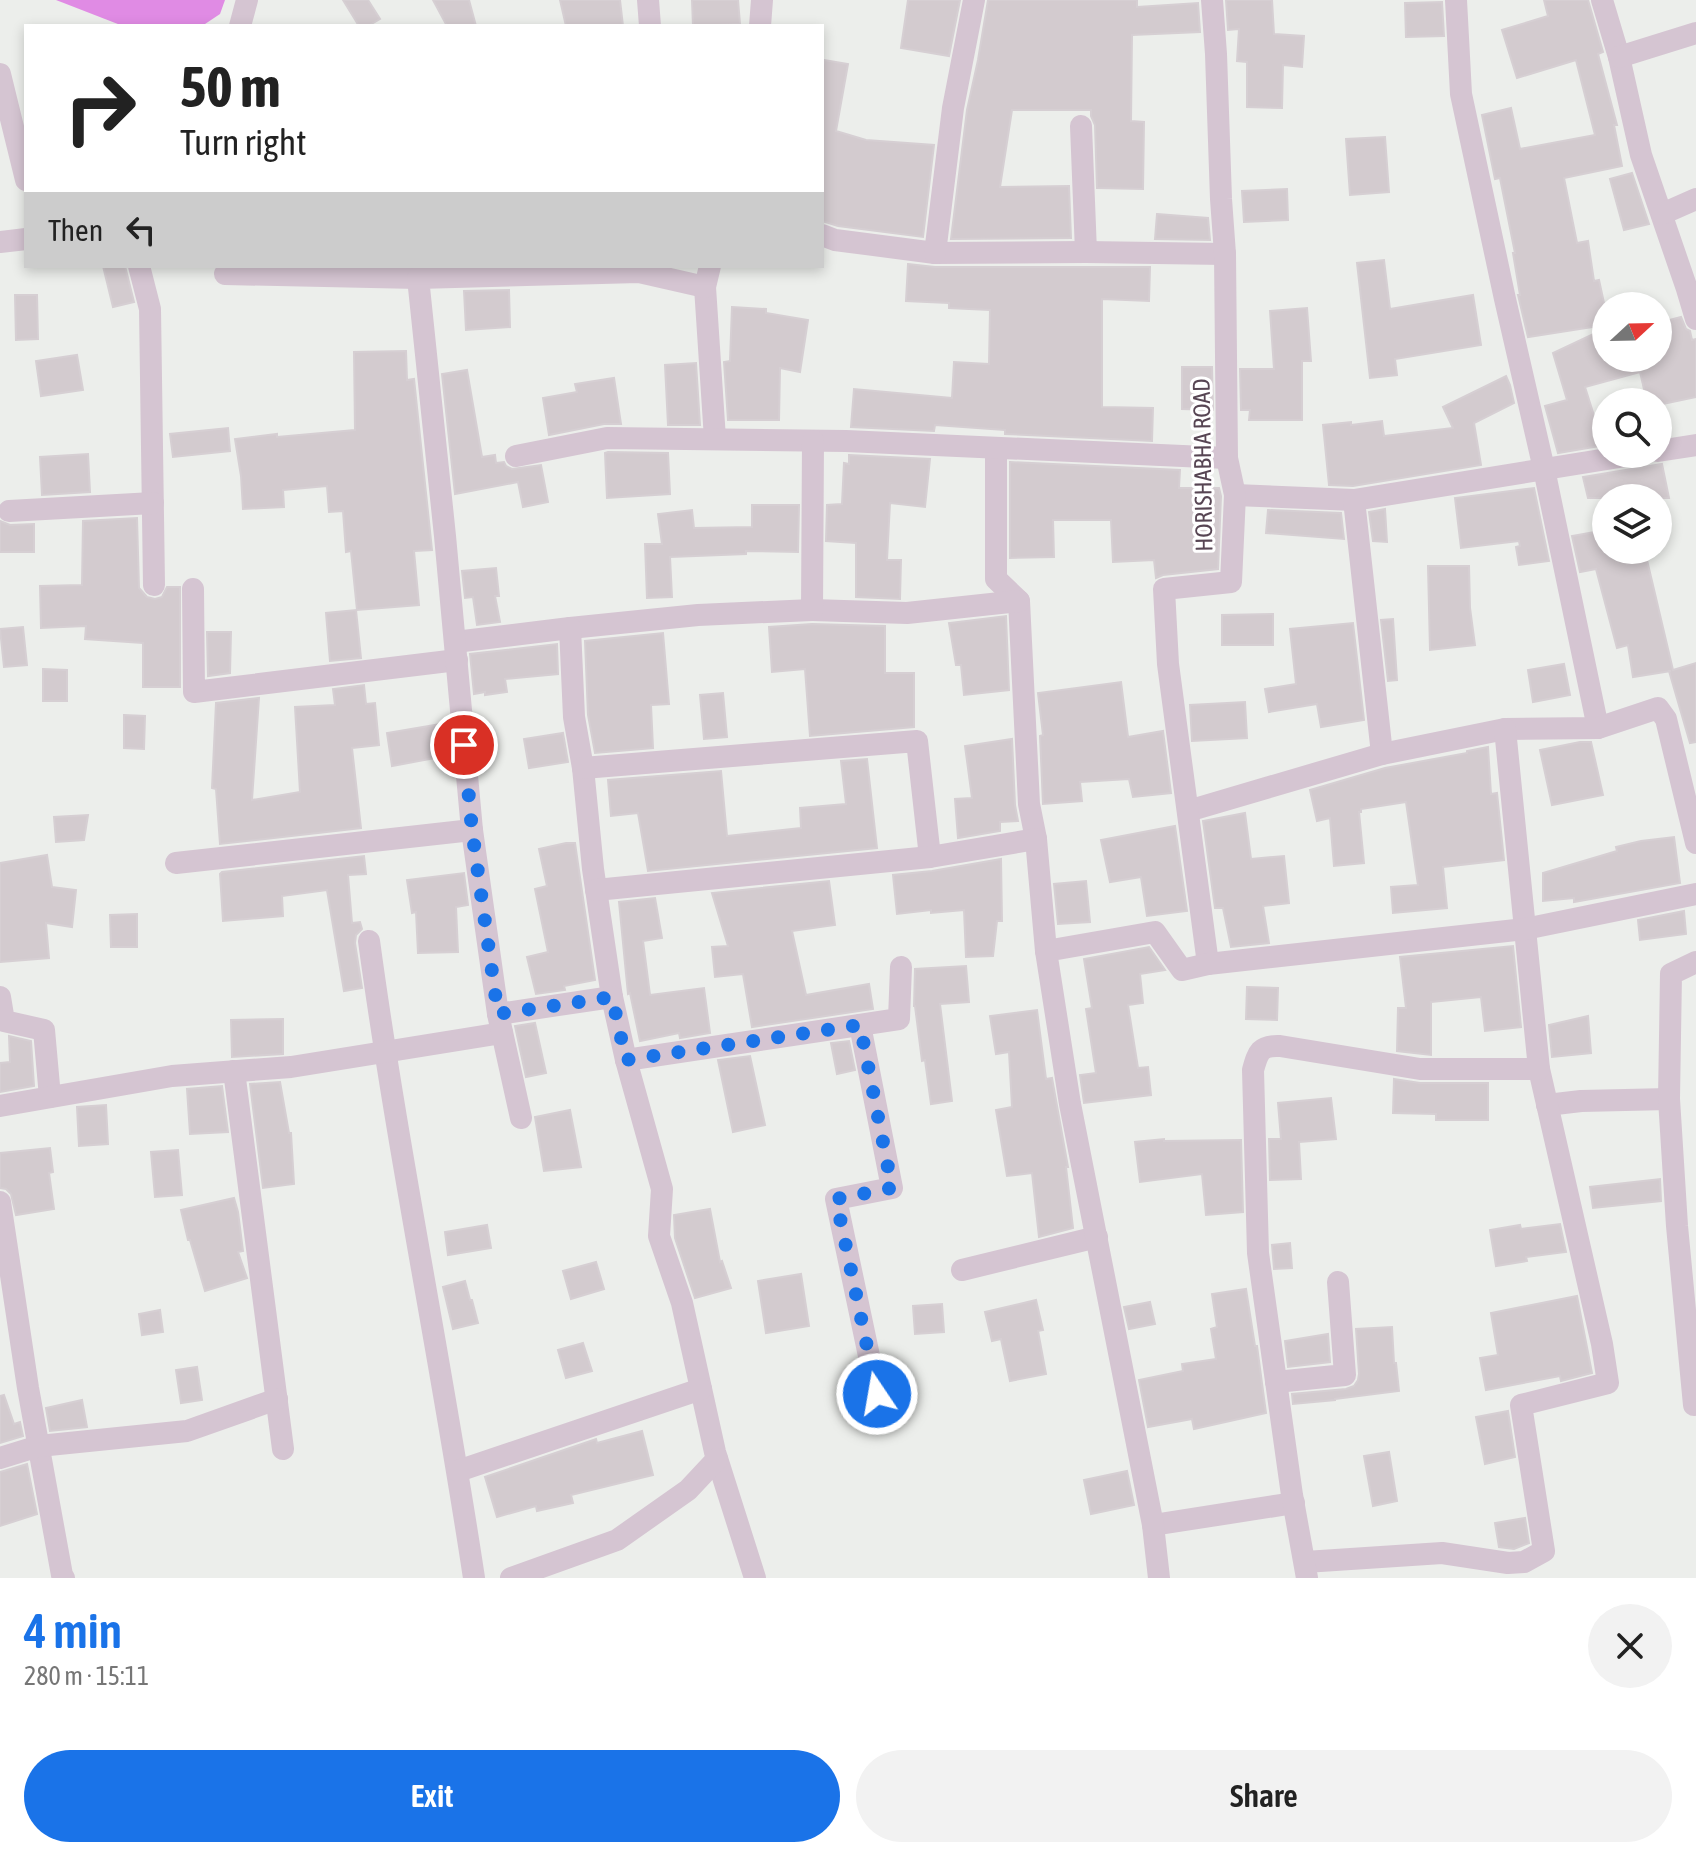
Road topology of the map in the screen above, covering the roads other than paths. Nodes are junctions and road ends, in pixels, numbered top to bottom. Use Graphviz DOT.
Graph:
graph roads {
  1 [pos="247,0"];
  2 [pos="648,0"];
  3 [pos="762,0"];
  4 [pos="974,0"];
  5 [pos="1212,0"];
  6 [pos="1456,0"];
  7 [pos="1602,0"];
  8 [pos="241,24"];
  9 [pos="650,24"];
  10 [pos="760,24"];
  11 [pos="1696,33"];
  12 [pos="1619,57"];
  13 [pos="0,74"];
  14 [pos="1081,126"];
  15 [pos="24,172"];
  16 [pos="1696,199"];
  17 [pos="1662,214"];
  18 [pos="824,236"];
  19 [pos="24,239"];
  20 [pos="0,242"];
  21 [pos="1086,252"];
  22 [pos="935,253"];
  23 [pos="1225,254"];
  24 [pos="140,268"];
  25 [pos="225,274"];
  26 [pos="708,277"];
  27 [pos="418,278"];
  28 [pos="1696,319"];
  29 [pos="715,439"];
  30 [pos="813,441"];
  31 [pos="1696,445"];
  32 [pos="996,448"];
  33 [pos="1672,449"];
  34 [pos="516,456"];
  35 [pos="1227,458"];
  36 [pos="1592,461"];
  37 [pos="1544,469"];
  38 [pos="1235,495"];
  39 [pos="1354,500"];
  40 [pos="153,503"];
  41 [pos="9,511"];
  42 [pos="154,585"];
  43 [pos="193,589"];
  44 [pos="1019,601"];
  45 [pos="812,610"];
  46 [pos="570,628"];
  47 [pos="456,651"];
  48 [pos="1598,728"];
  49 [pos="1505,729"];
  50 [pos="1382,754"];
  51 [pos="583,768"];
  52 [pos="1188,811"];
  53 [pos="472,830"];
  54 [pos="1036,839"];
  55 [pos="1696,843"];
  56 [pos="930,857"];
  57 [pos="176,863"];
  58 [pos="596,890"];
  59 [pos="1696,894"];
  60 [pos="1525,929"];
  61 [pos="369,941"];
  62 [pos="1046,951"];
  63 [pos="1696,962"];
  64 [pos="1208,964"];
  65 [pos="901,967"];
  66 [pos="0,997"];
  67 [pos="612,997"];
  68 [pos="500,1023"];
  69 [pos="860,1025"];
  70 [pos="384,1052"];
  71 [pos="626,1060"];
  72 [pos="1539,1069"];
  73 [pos="234,1071"];
  74 [pos="50,1097"];
  75 [pos="1669,1099"];
  76 [pos="1547,1105"];
  77 [pos="0,1106"];
  78 [pos="521,1118"];
  79 [pos="0,1202"];
  80 [pos="1097,1237"];
  81 [pos="962,1270"];
  82 [pos="1338,1282"];
  83 [pos="1276,1382"];
  84 [pos="701,1389"];
  85 [pos="877,1394"];
  86 [pos="277,1399"];
  87 [pos="1694,1405"];
  88 [pos="39,1446"];
  89 [pos="283,1449"];
  90 [pos="0,1458"];
  91 [pos="717,1459"];
  92 [pos="458,1471"];
  93 [pos="1294,1503"];
  94 [pos="1153,1525"];
  95 [pos="1306,1570"];
  96 [pos="64,1578"];
  97 [pos="474,1578"];
  98 [pos="511,1578"];
  99 [pos="755,1578"];
  100 [pos="1159,1578"];
  1 -- 8 [label="street"];
  2 -- 9 [label="street"];
  3 -- 10 [label="street"];
  4 -- 22 [label="street"];
  5 -- 23 [label="street, HORISHABHA ROAD"];
  6 -- 37 [label="street"];
  7 -- 12 [label="street"];
  11 -- 12 [label="street"];
  12 -- 17 [label="street"];
  13 -- 15 [label="street"];
  14 -- 21 [label="street"];
  16 -- 17 [label="street"];
  17 -- 28 [label="street"];
  18 -- 22 [label="street"];
  19 -- 20 [label="street"];
  21 -- 22 [label="street"];
  21 -- 23 [label="street"];
  23 -- 35 [label="street, HORISHABHA ROAD"];
  24 -- 40 [label="street"];
  25 -- 27 [label="street"];
  26 -- 27 [label="street"];
  26 -- 29 [label="street"];
  27 -- 47 [label="street"];
  29 -- 30 [label="street"];
  29 -- 34 [label="street"];
  30 -- 32 [label="street"];
  30 -- 45 [label="street"];
  31 -- 33 [label="street"];
  32 -- 35 [label="street"];
  32 -- 44 [label="street"];
  35 -- 38 [label="street, HORISHABHA ROAD"];
  36 -- 37 [label="street"];
  37 -- 39 [label="street"];
  37 -- 48 [label="street"];
  38 -- 39 [label="street"];
  38 -- 52 [label="street, HORISHABHA ROAD"];
  39 -- 50 [label="street"];
  40 -- 41 [label="street"];
  40 -- 42 [label="street"];
  43 -- 47 [label="street"];
  44 -- 45 [label="street"];
  44 -- 54 [label="street"];
  45 -- 46 [label="street"];
  46 -- 47 [label="street"];
  46 -- 51 [label="street"];
  47 -- 53 [label="street"];
  48 -- 49 [label="street"];
  48 -- 55 [label="street"];
  49 -- 50 [label="street"];
  49 -- 60 [label="street"];
  50 -- 52 [label="street"];
  51 -- 56 [label="street"];
  51 -- 58 [label="street"];
  52 -- 64 [label="street, HORISHABHA ROAD"];
  53 -- 57 [label="street"];
  53 -- 68 [label="street"];
  54 -- 56 [label="street"];
  54 -- 62 [label="street"];
  56 -- 58 [label="street"];
  58 -- 67 [label="street"];
  59 -- 60 [label="street"];
  60 -- 64 [label="street"];
  60 -- 72 [label="street"];
  61 -- 70 [label="street"];
  62 -- 64 [label="street"];
  62 -- 80 [label="street"];
  63 -- 75 [label="street"];
  65 -- 69 [label="street"];
  66 -- 74 [label="street"];
  67 -- 68 [label="street"];
  67 -- 71 [label="street"];
  68 -- 70 [label="street"];
  68 -- 78 [label="street"];
  69 -- 71 [label="street"];
  69 -- 85 [label="street"];
  70 -- 73 [label="street"];
  70 -- 92 [label="street"];
  71 -- 84 [label="street"];
  72 -- 76 [label="street"];
  72 -- 83 [label="street"];
  73 -- 74 [label="street"];
  73 -- 86 [label="street"];
  74 -- 77 [label="street"];
  75 -- 76 [label="street"];
  75 -- 87 [label="street"];
  76 -- 95 [label="street"];
  79 -- 88 [label="street"];
  80 -- 81 [label="street"];
  80 -- 94 [label="street"];
  82 -- 83 [label="street"];
  83 -- 93 [label="street"];
  84 -- 91 [label="street"];
  84 -- 92 [label="street"];
  86 -- 88 [label="street"];
  86 -- 89 [label="street"];
  88 -- 90 [label="street"];
  88 -- 96 [label="street"];
  91 -- 98 [label="street"];
  91 -- 99 [label="street"];
  92 -- 97 [label="street"];
  93 -- 94 [label="street"];
  93 -- 95 [label="street"];
  94 -- 100 [label="street"];
}
